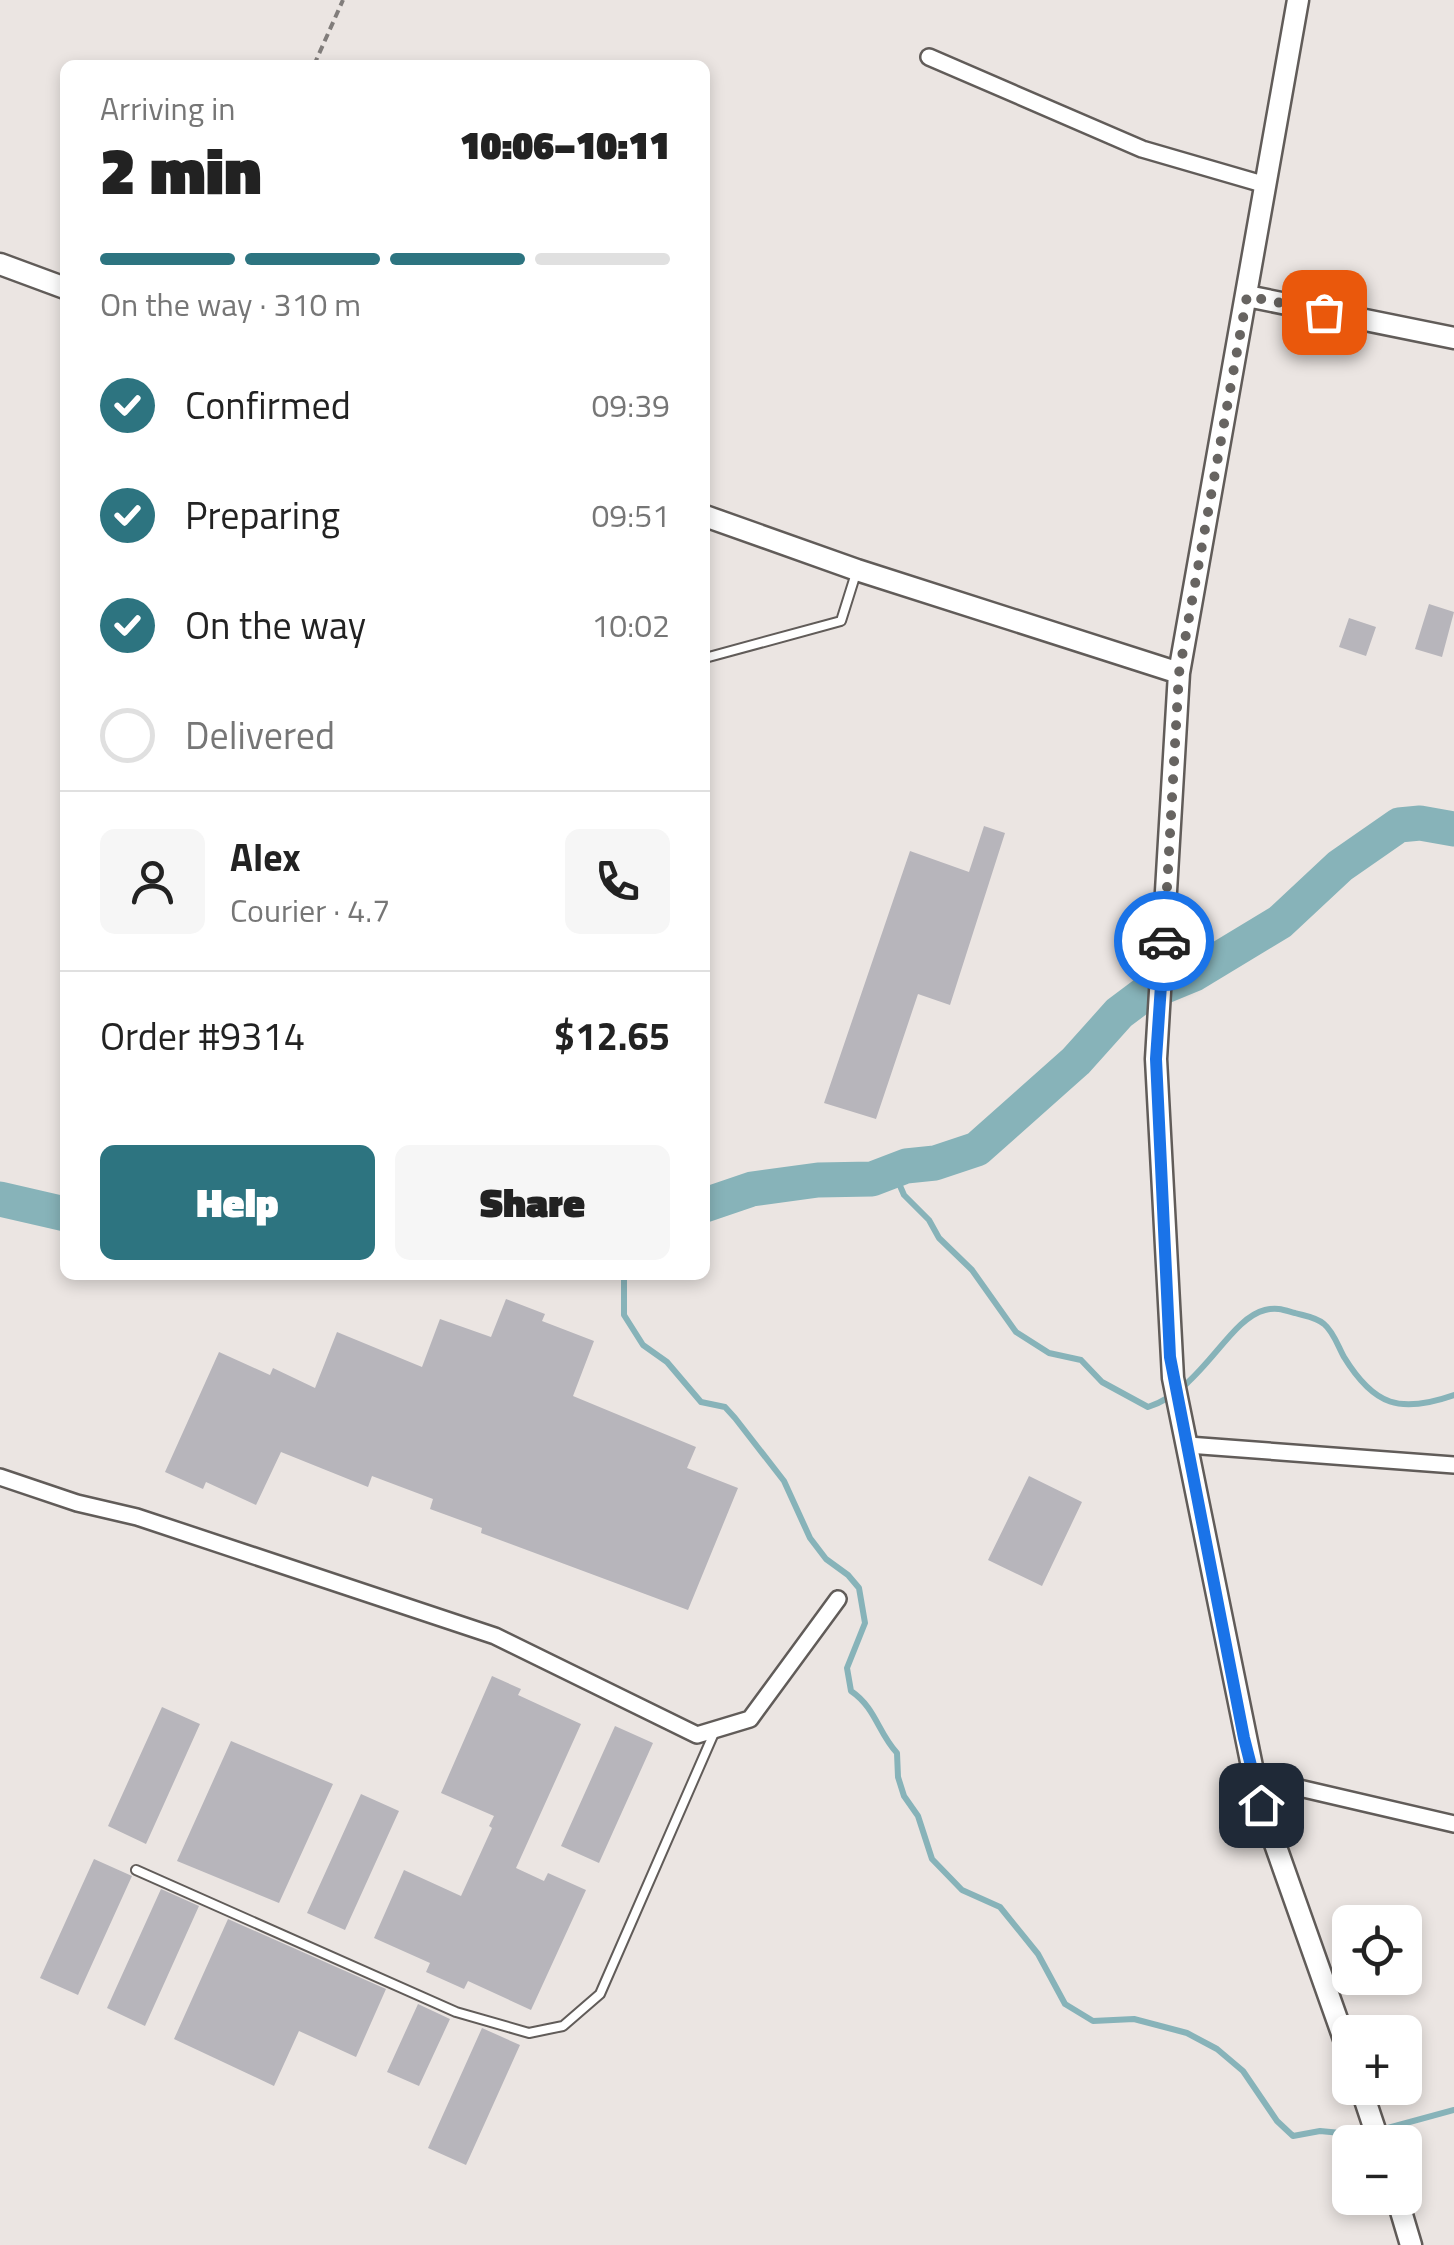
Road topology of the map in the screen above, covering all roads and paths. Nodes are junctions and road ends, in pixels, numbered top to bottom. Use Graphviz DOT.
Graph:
graph roads {
  1 [pos="342,0"];
  2 [pos="1298,0"];
  3 [pos="929,57"];
  4 [pos="316,60"];
  5 [pos="1266,184"];
  6 [pos="0,264"];
  7 [pos="60,286"];
  8 [pos="1247,296"];
  9 [pos="1454,338"];
  10 [pos="710,518"];
  11 [pos="857,570"];
  12 [pos="710,657"];
  13 [pos="1179,673"];
  14 [pos="1188,1445"];
  15 [pos="1454,1465"];
  16 [pos="0,1477"];
  17 [pos="838,1600"];
  18 [pos="716,1729"];
  19 [pos="1258,1796"];
  20 [pos="1454,1824"];
  21 [pos="136,1870"];
  22 [pos="1335,2015"];
  23 [pos="1401,2215"];
  24 [pos="1410,2245"];
  1 -- 4 [label="path"];
  2 -- 5 [label="street"];
  3 -- 5 [label="street"];
  5 -- 8 [label="street"];
  6 -- 7 [label="street"];
  8 -- 9 [label="street"];
  8 -- 13 [label="street"];
  10 -- 11 [label="street"];
  11 -- 12 [label="lane"];
  11 -- 13 [label="street"];
  13 -- 14 [label="street"];
  14 -- 15 [label="street"];
  14 -- 19 [label="street"];
  16 -- 18 [label="street"];
  17 -- 18 [label="street"];
  18 -- 21 [label="lane"];
  19 -- 20 [label="street"];
  19 -- 22 [label="street"];
  23 -- 24 [label="street"];
}
